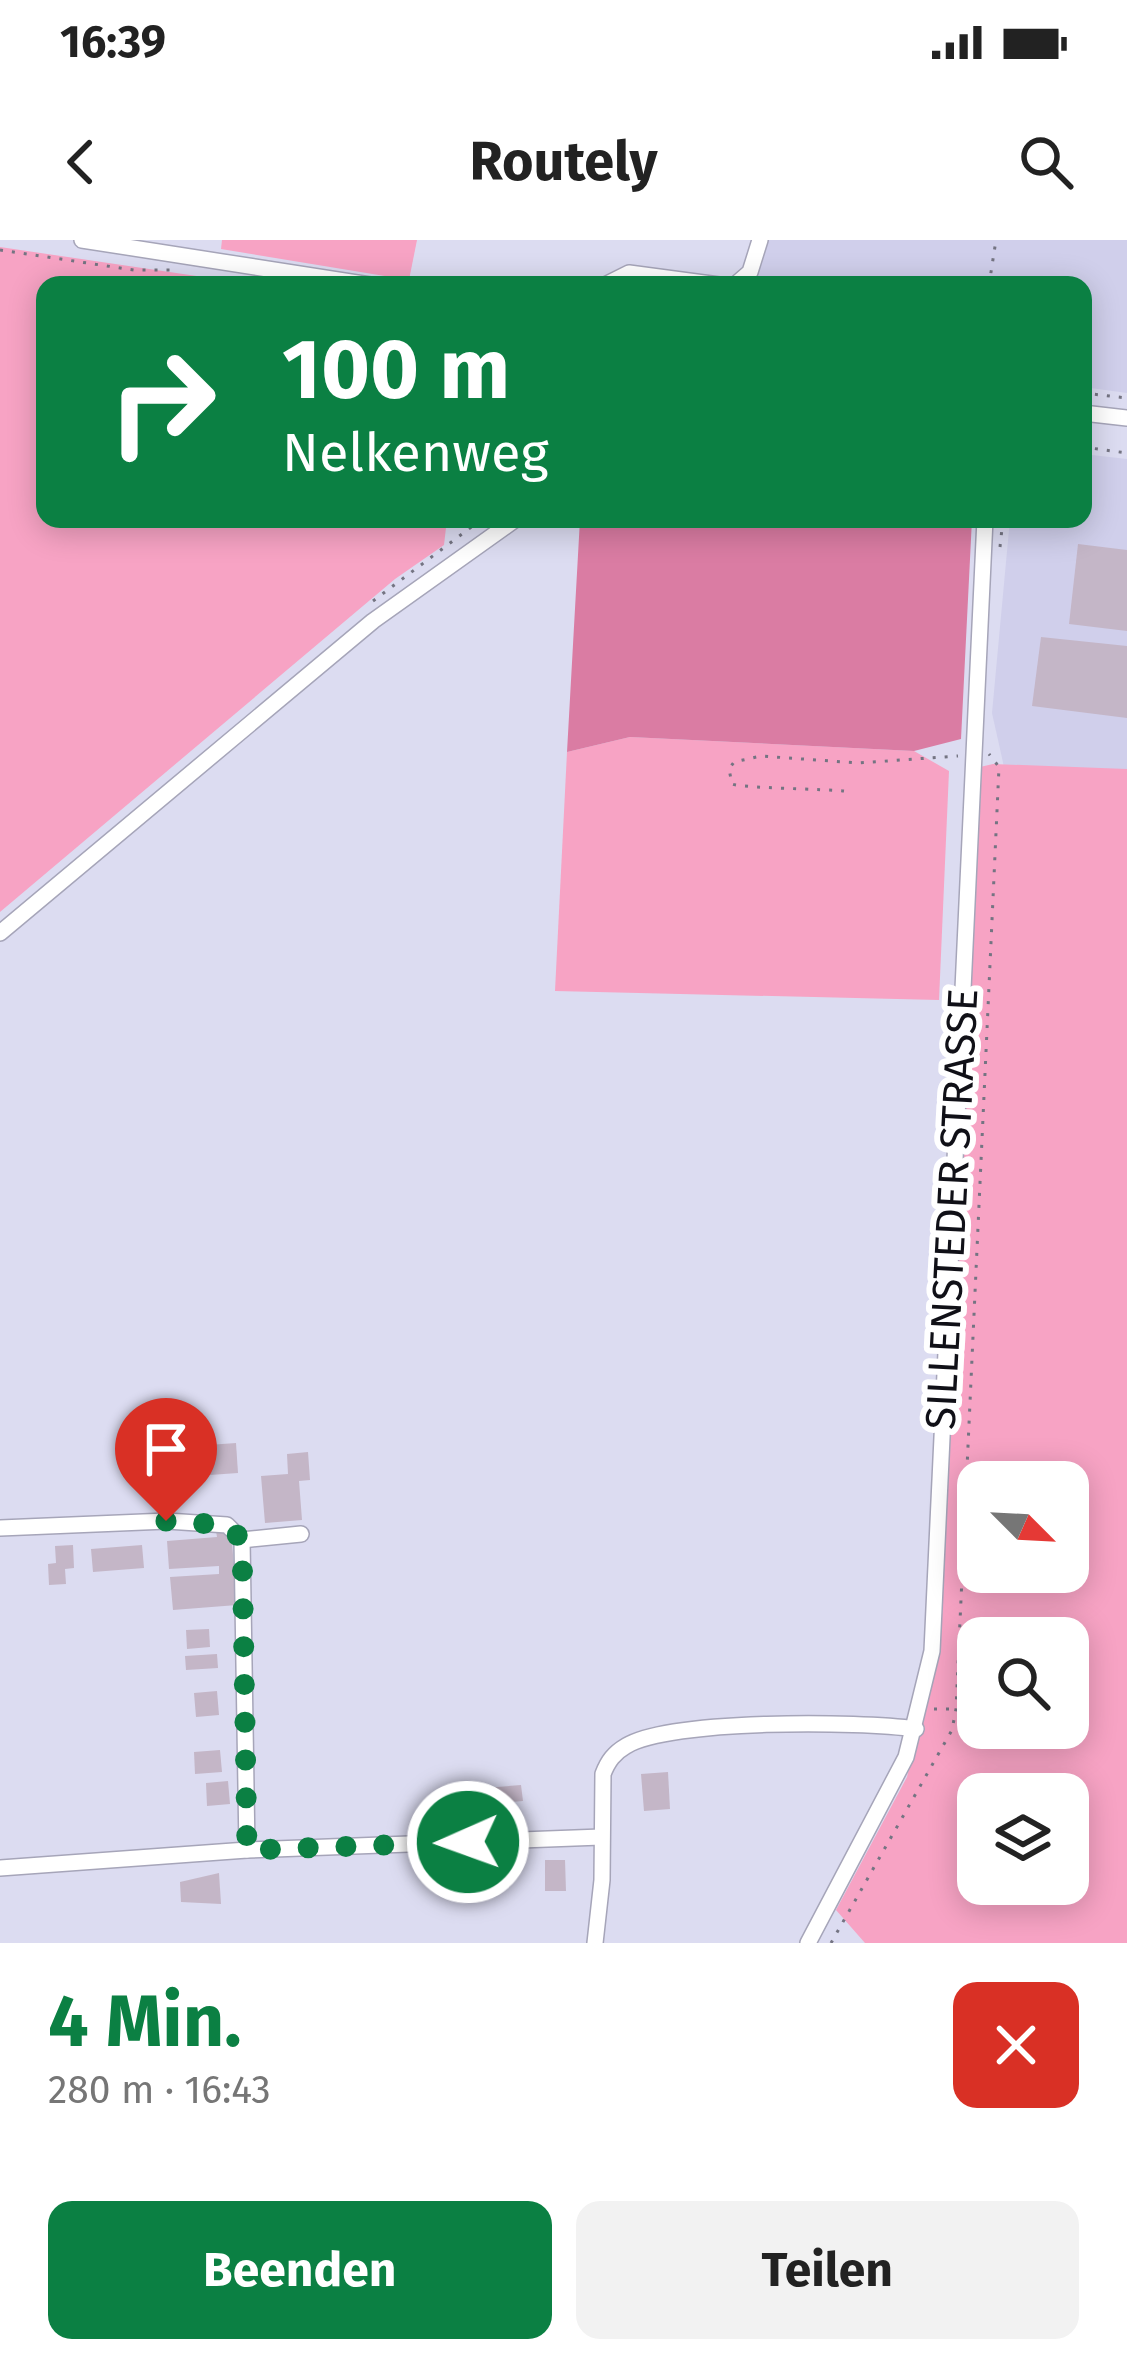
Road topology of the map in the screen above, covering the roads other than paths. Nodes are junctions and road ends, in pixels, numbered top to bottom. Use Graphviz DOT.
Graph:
graph roads {
  1 [pos="82,240"];
  2 [pos="760,240"];
  3 [pos="312,276"];
  4 [pos="745,276"];
  5 [pos="1092,414"];
  6 [pos="1127,418"];
  7 [pos="503,528"];
  8 [pos="985,528"];
  9 [pos="0,933"];
  10 [pos="0,1528"];
  11 [pos="301,1534"];
  12 [pos="242,1540"];
  13 [pos="916,1729"];
  14 [pos="601,1837"];
  15 [pos="247,1850"];
  16 [pos="0,1868"];
  17 [pos="595,1943"];
  18 [pos="808,1943"];
  1 -- 3 [label="street"];
  2 -- 4 [label="street"];
  5 -- 6 [label="street"];
  7 -- 9 [label="street"];
  8 -- 13 [label="street, SILLENSTEDER STRASSE"];
  10 -- 12 [label="street"];
  11 -- 12 [label="street"];
  12 -- 15 [label="street"];
  13 -- 14 [label="street"];
  13 -- 18 [label="street, SILLENSTEDER STRASSE"];
  14 -- 15 [label="street"];
  14 -- 17 [label="street"];
  15 -- 16 [label="street"];
}
